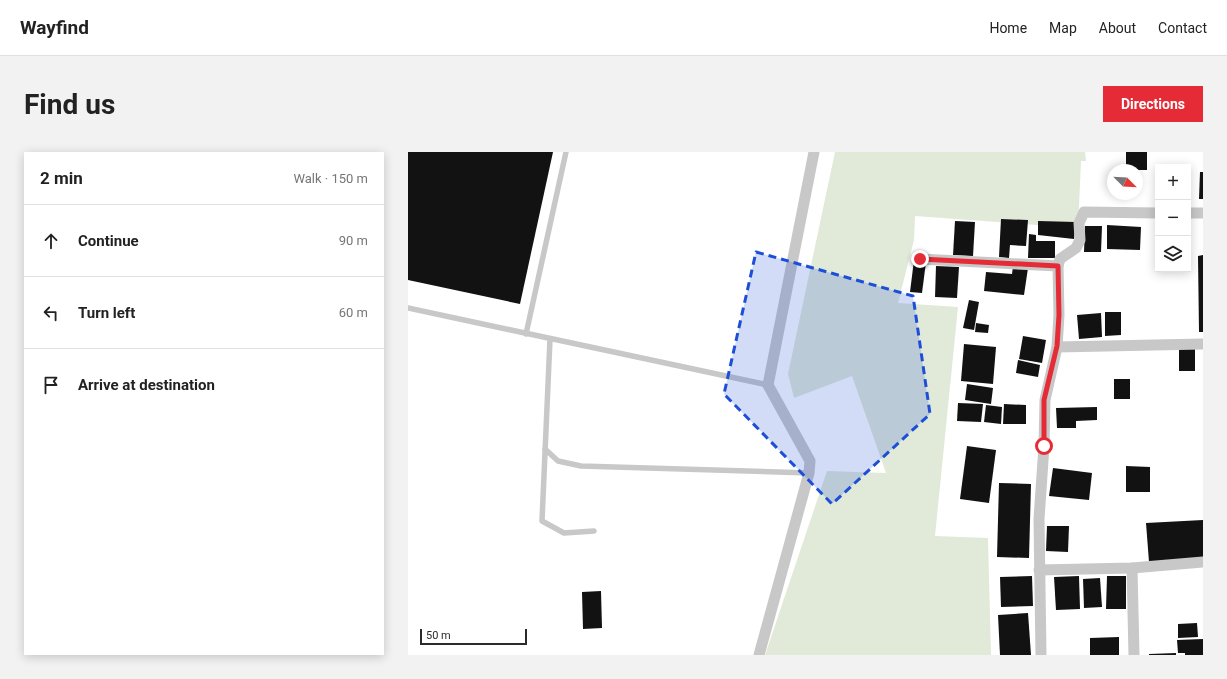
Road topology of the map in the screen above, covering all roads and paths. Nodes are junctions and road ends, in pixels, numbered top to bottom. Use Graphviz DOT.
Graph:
graph roads {
  1 [pos="566,152"];
  2 [pos="814,152"];
  3 [pos="1155,213"];
  4 [pos="1191,213"];
  5 [pos="1203,213"];
  6 [pos="920,259"];
  7 [pos="1058,266"];
  8 [pos="408,308"];
  9 [pos="526,334"];
  10 [pos="550,339"];
  11 [pos="1203,344"];
  12 [pos="1057,346"];
  13 [pos="768,386"];
  14 [pos="545,449"];
  15 [pos="809,473"];
  16 [pos="594,531"];
  17 [pos="1203,562"];
  18 [pos="1132,568"];
  19 [pos="1039,570"];
  20 [pos="759,655"];
  21 [pos="1041,655"];
  22 [pos="1134,655"];
  1 -- 9 [label="lane"];
  2 -- 13 [label="street"];
  3 -- 7 [label="street"];
  4 -- 5 [label="street"];
  6 -- 7 [label="street"];
  7 -- 12 [label="street"];
  8 -- 9 [label="lane"];
  9 -- 10 [label="lane"];
  10 -- 13 [label="lane"];
  10 -- 14 [label="lane"];
  11 -- 12 [label="street"];
  12 -- 19 [label="street"];
  13 -- 15 [label="street"];
  14 -- 15 [label="lane"];
  14 -- 16 [label="lane"];
  15 -- 20 [label="street"];
  17 -- 18 [label="street"];
  18 -- 19 [label="street"];
  18 -- 22 [label="street"];
  19 -- 21 [label="street"];
}
